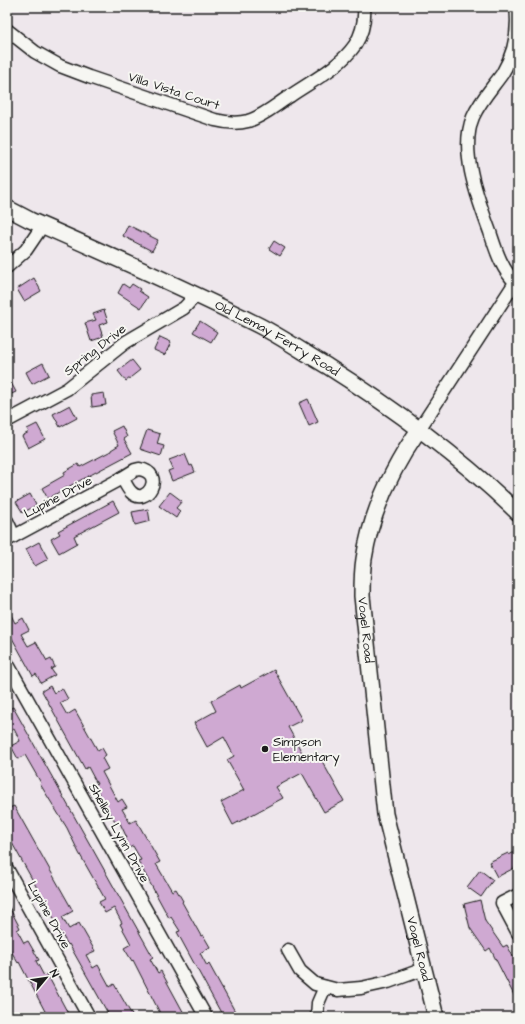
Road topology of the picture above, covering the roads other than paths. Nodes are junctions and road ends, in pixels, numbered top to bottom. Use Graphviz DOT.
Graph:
graph roads {
  1 [pos="364,7"];
  2 [pos="516,7"];
  3 [pos="7,30"];
  4 [pos="7,208"];
  5 [pos="43,225"];
  6 [pos="7,267"];
  7 [pos="517,280"];
  8 [pos="196,296"];
  9 [pos="7,421"];
  10 [pos="420,428"];
  11 [pos="122,478"];
  12 [pos="518,513"];
  13 [pos="7,521"];
  14 [pos="11,538"];
  15 [pos="7,663"];
  16 [pos="7,869"];
  17 [pos="518,895"];
  18 [pos="518,933"];
  19 [pos="288,950"];
  20 [pos="424,969"];
  21 [pos="325,987"];
  22 [pos="89,1017"];
  23 [pos="206,1017"];
  24 [pos="317,1017"];
  25 [pos="436,1017"];
  1 -- 3 [label="street, Villa Vista Court"];
  2 -- 7 [label="street"];
  4 -- 5 [label="main road, Old Lemay Ferry Road"];
  5 -- 6 [label="street"];
  5 -- 8 [label="main road, Old Lemay Ferry Road"];
  7 -- 10 [label="street, Vogel Road"];
  8 -- 9 [label="street, Spring Drive"];
  8 -- 10 [label="main road, Old Lemay Ferry Road"];
  10 -- 12 [label="main road, Old Lemay Ferry Road"];
  10 -- 20 [label="main road, Vogel Road"];
  11 -- 14 [label="street, Lupine Drive"];
  13 -- 14 [label="street"];
  15 -- 23 [label="street, Shelley Lynn Drive"];
  16 -- 22 [label="street, Lupine Drive"];
  17 -- 18 [label="street"];
  19 -- 21 [label="street"];
  20 -- 21 [label="street"];
  20 -- 25 [label="main road, Vogel Road"];
  21 -- 24 [label="street"];
}
